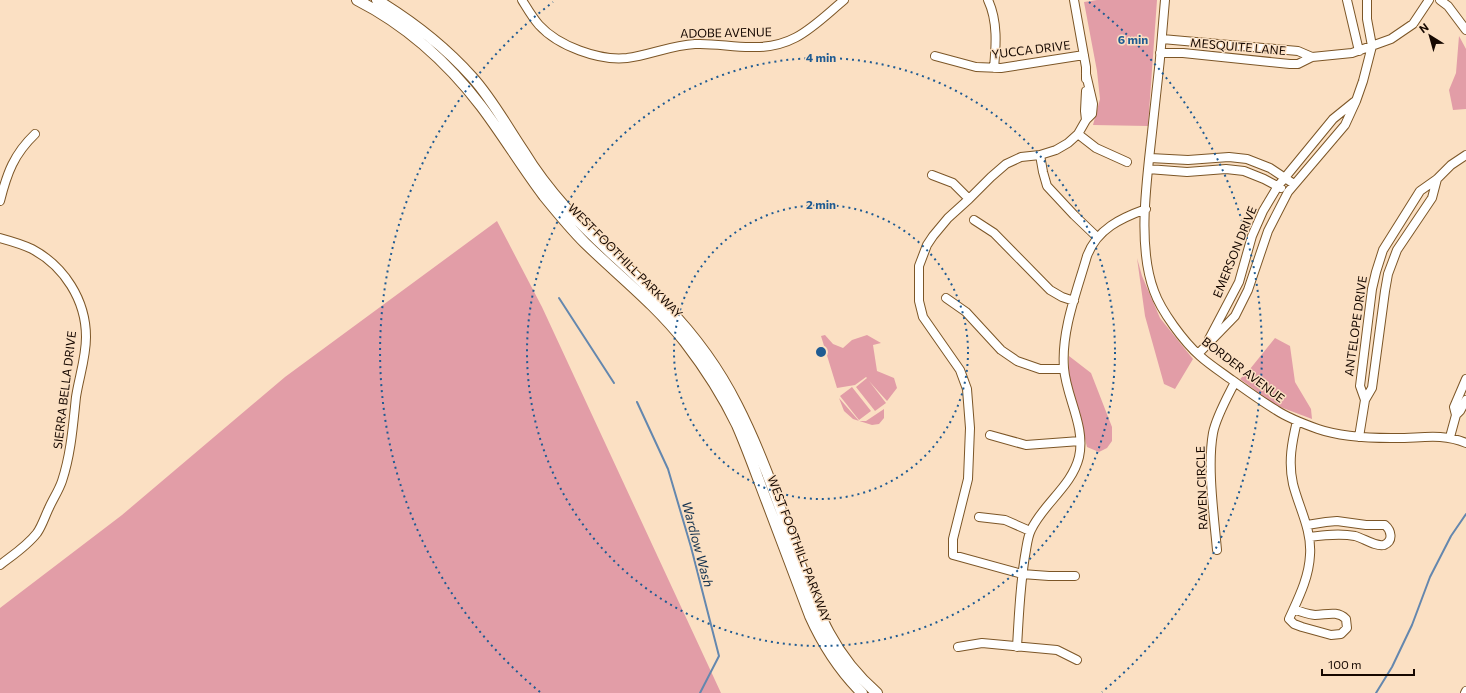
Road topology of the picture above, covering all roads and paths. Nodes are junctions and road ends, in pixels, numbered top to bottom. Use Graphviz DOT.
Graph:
graph roads {
  1 [pos="357,0"];
  2 [pos="377,0"];
  3 [pos="522,0"];
  4 [pos="844,0"];
  5 [pos="988,0"];
  6 [pos="1074,0"];
  7 [pos="1166,0"];
  8 [pos="1347,0"];
  9 [pos="1367,0"];
  10 [pos="1429,0"];
  11 [pos="1440,0"];
  12 [pos="1466,29"];
  13 [pos="1162,39"];
  14 [pos="1372,46"];
  15 [pos="1359,51"];
  16 [pos="1160,53"];
  17 [pos="1084,55"];
  18 [pos="935,56"];
  19 [pos="1312,57"];
  20 [pos="994,68"];
  21 [pos="1356,100"];
  22 [pos="35,134"];
  23 [pos="1078,134"];
  24 [pos="1040,155"];
  25 [pos="1466,155"];
  26 [pos="1150,158"];
  27 [pos="1127,162"];
  28 [pos="1148,169"];
  29 [pos="932,175"];
  30 [pos="1284,177"];
  31 [pos="1437,178"];
  32 [pos="1294,184"];
  33 [pos="1278,186"];
  34 [pos="1288,192"];
  35 [pos="969,199"];
  36 [pos="0,201"];
  37 [pos="1145,212"];
  38 [pos="974,220"];
  39 [pos="1097,237"];
  40 [pos="0,238"];
  41 [pos="1372,289"];
  42 [pos="1385,290"];
  43 [pos="946,298"];
  44 [pos="1074,301"];
  45 [pos="1206,346"];
  46 [pos="1198,354"];
  47 [pos="1064,369"];
  48 [pos="1466,379"];
  49 [pos="1235,382"];
  50 [pos="1365,400"];
  51 [pos="1466,400"];
  52 [pos="1456,415"];
  53 [pos="1297,421"];
  54 [pos="990,435"];
  55 [pos="1359,437"];
  56 [pos="1450,437"];
  57 [pos="1080,441"];
  58 [pos="1466,443"];
  59 [pos="979,517"];
  60 [pos="1307,525"];
  61 [pos="1030,531"];
  62 [pos="1309,537"];
  63 [pos="1217,550"];
  64 [pos="0,565"];
  65 [pos="1022,574"];
  66 [pos="1075,576"];
  67 [pos="1294,609"];
  68 [pos="958,647"];
  69 [pos="1017,647"];
  70 [pos="1077,660"];
  71 [pos="862,693"];
  72 [pos="877,693"];
  1 -- 71 [label="main road, WEST FOOTHILL PARKWAY"];
  2 -- 72 [label="main road, WEST FOOTHILL PARKWAY"];
  3 -- 4 [label="street, ADOBE AVENUE"];
  5 -- 20 [label="street"];
  6 -- 17 [label="street"];
  7 -- 13 [label="street, BORDER AVENUE"];
  8 -- 15 [label="street"];
  9 -- 14 [label="street, EMERSON DRIVE"];
  10 -- 14 [label="street, MESQUITE LANE"];
  11 -- 12 [label="street"];
  13 -- 16 [label="street, BORDER AVENUE"];
  13 -- 19 [label="street, MESQUITE LANE"];
  14 -- 15 [label="street, MESQUITE LANE"];
  14 -- 21 [label="street, EMERSON DRIVE"];
  15 -- 19 [label="street, MESQUITE LANE"];
  16 -- 19 [label="street, MESQUITE LANE"];
  16 -- 26 [label="street, BORDER AVENUE"];
  17 -- 20 [label="street, YUCCA DRIVE"];
  17 -- 23 [label="street"];
  18 -- 20 [label="street, YUCCA DRIVE"];
  21 -- 30 [label="street, EMERSON DRIVE"];
  21 -- 32 [label="street, EMERSON DRIVE"];
  22 -- 36 [label="street"];
  23 -- 24 [label="street"];
  23 -- 27 [label="street"];
  24 -- 35 [label="street"];
  24 -- 39 [label="street"];
  25 -- 31 [label="street, ANTELOPE DRIVE"];
  26 -- 28 [label="street, BORDER AVENUE"];
  26 -- 30 [label="street"];
  28 -- 33 [label="street"];
  28 -- 37 [label="street, BORDER AVENUE"];
  29 -- 35 [label="street"];
  30 -- 32 [label="street"];
  30 -- 33 [label="street, EMERSON DRIVE"];
  31 -- 41 [label="street, ANTELOPE DRIVE"];
  31 -- 42 [label="street, ANTELOPE DRIVE"];
  32 -- 34 [label="street, EMERSON DRIVE"];
  33 -- 34 [label="street"];
  33 -- 45 [label="street, EMERSON DRIVE"];
  34 -- 45 [label="street, EMERSON DRIVE"];
  35 -- 65 [label="street"];
  37 -- 39 [label="street"];
  37 -- 46 [label="street, BORDER AVENUE"];
  38 -- 44 [label="street"];
  39 -- 44 [label="street"];
  40 -- 64 [label="street, SIERRA BELLA DRIVE"];
  41 -- 42 [label="street"];
  41 -- 50 [label="street, ANTELOPE DRIVE"];
  42 -- 50 [label="street, ANTELOPE DRIVE"];
  43 -- 47 [label="street"];
  44 -- 47 [label="street"];
  45 -- 46 [label="street, EMERSON DRIVE"];
  46 -- 49 [label="street, BORDER AVENUE"];
  47 -- 57 [label="street"];
  48 -- 52 [label="street"];
  49 -- 53 [label="street, BORDER AVENUE"];
  49 -- 63 [label="street, RAVEN CIRCLE"];
  50 -- 55 [label="street, ANTELOPE DRIVE"];
  51 -- 52 [label="street"];
  52 -- 56 [label="street"];
  53 -- 55 [label="street, BORDER AVENUE"];
  53 -- 60 [label="street"];
  54 -- 57 [label="street"];
  55 -- 56 [label="street, BORDER AVENUE"];
  56 -- 58 [label="street, BORDER AVENUE"];
  57 -- 61 [label="street"];
  59 -- 61 [label="street"];
  60 -- 62 [label="street"];
  60 -- 62 [label="street"];
  61 -- 65 [label="street"];
  62 -- 67 [label="street"];
  65 -- 66 [label="street"];
  65 -- 69 [label="street"];
  67 -- 67 [label="street"];
  68 -- 69 [label="street"];
  69 -- 70 [label="street"];
}
